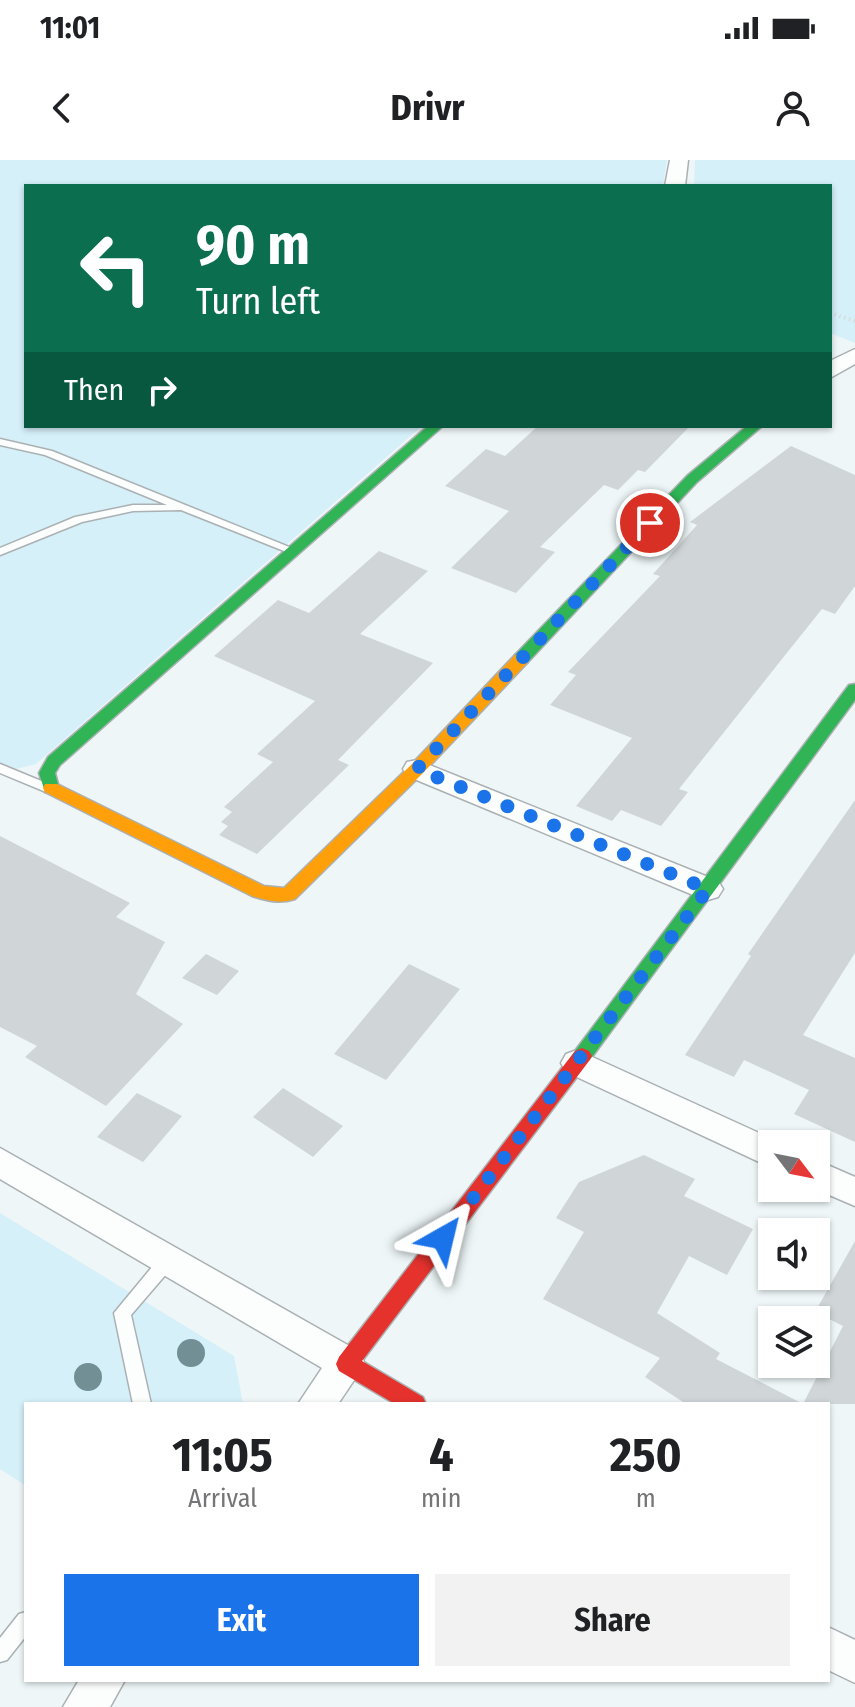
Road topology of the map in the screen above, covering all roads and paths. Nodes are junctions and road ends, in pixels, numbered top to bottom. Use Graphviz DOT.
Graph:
graph roads {
  1 [pos="679,160"];
  2 [pos="675,184"];
  3 [pos="832,314"];
  4 [pos="855,321"];
  5 [pos="855,355"];
  6 [pos="832,370"];
  7 [pos="434,428"];
  8 [pos="753,428"];
  9 [pos="0,442"];
  10 [pos="185,508"];
  11 [pos="293,551"];
  12 [pos="0,552"];
  13 [pos="855,689"];
  14 [pos="0,768"];
  15 [pos="417,769"];
  16 [pos="57,793"];
  17 [pos="708,889"];
  18 [pos="577,1063"];
  19 [pos="758,1147"];
  20 [pos="0,1162"];
  21 [pos="830,1180"];
  22 [pos="855,1192"];
  23 [pos="168,1260"];
  24 [pos="347,1364"];
  25 [pos="142,1402"];
  26 [pos="318,1402"];
  27 [pos="412,1402"];
  28 [pos="24,1623"];
  29 [pos="830,1648"];
  30 [pos="0,1653"];
  31 [pos="855,1663"];
  32 [pos="103,1682"];
  33 [pos="84,1707"];
  1 -- 2 [label="street"];
  3 -- 4 [label="path"];
  5 -- 6 [label="street"];
  7 -- 11 [label="street"];
  8 -- 15 [label="street"];
  9 -- 10 [label="lane"];
  10 -- 11 [label="lane"];
  10 -- 12 [label="lane"];
  11 -- 16 [label="street"];
  13 -- 17 [label="street"];
  14 -- 16 [label="lane"];
  15 -- 16 [label="street"];
  15 -- 17 [label="street"];
  17 -- 18 [label="street"];
  18 -- 19 [label="street"];
  18 -- 24 [label="street"];
  20 -- 23 [label="street"];
  21 -- 22 [label="street"];
  23 -- 24 [label="street"];
  23 -- 25 [label="lane"];
  24 -- 26 [label="street"];
  24 -- 27 [label="street"];
  28 -- 30 [label="lane"];
  29 -- 31 [label="street"];
  32 -- 33 [label="street"];
}
